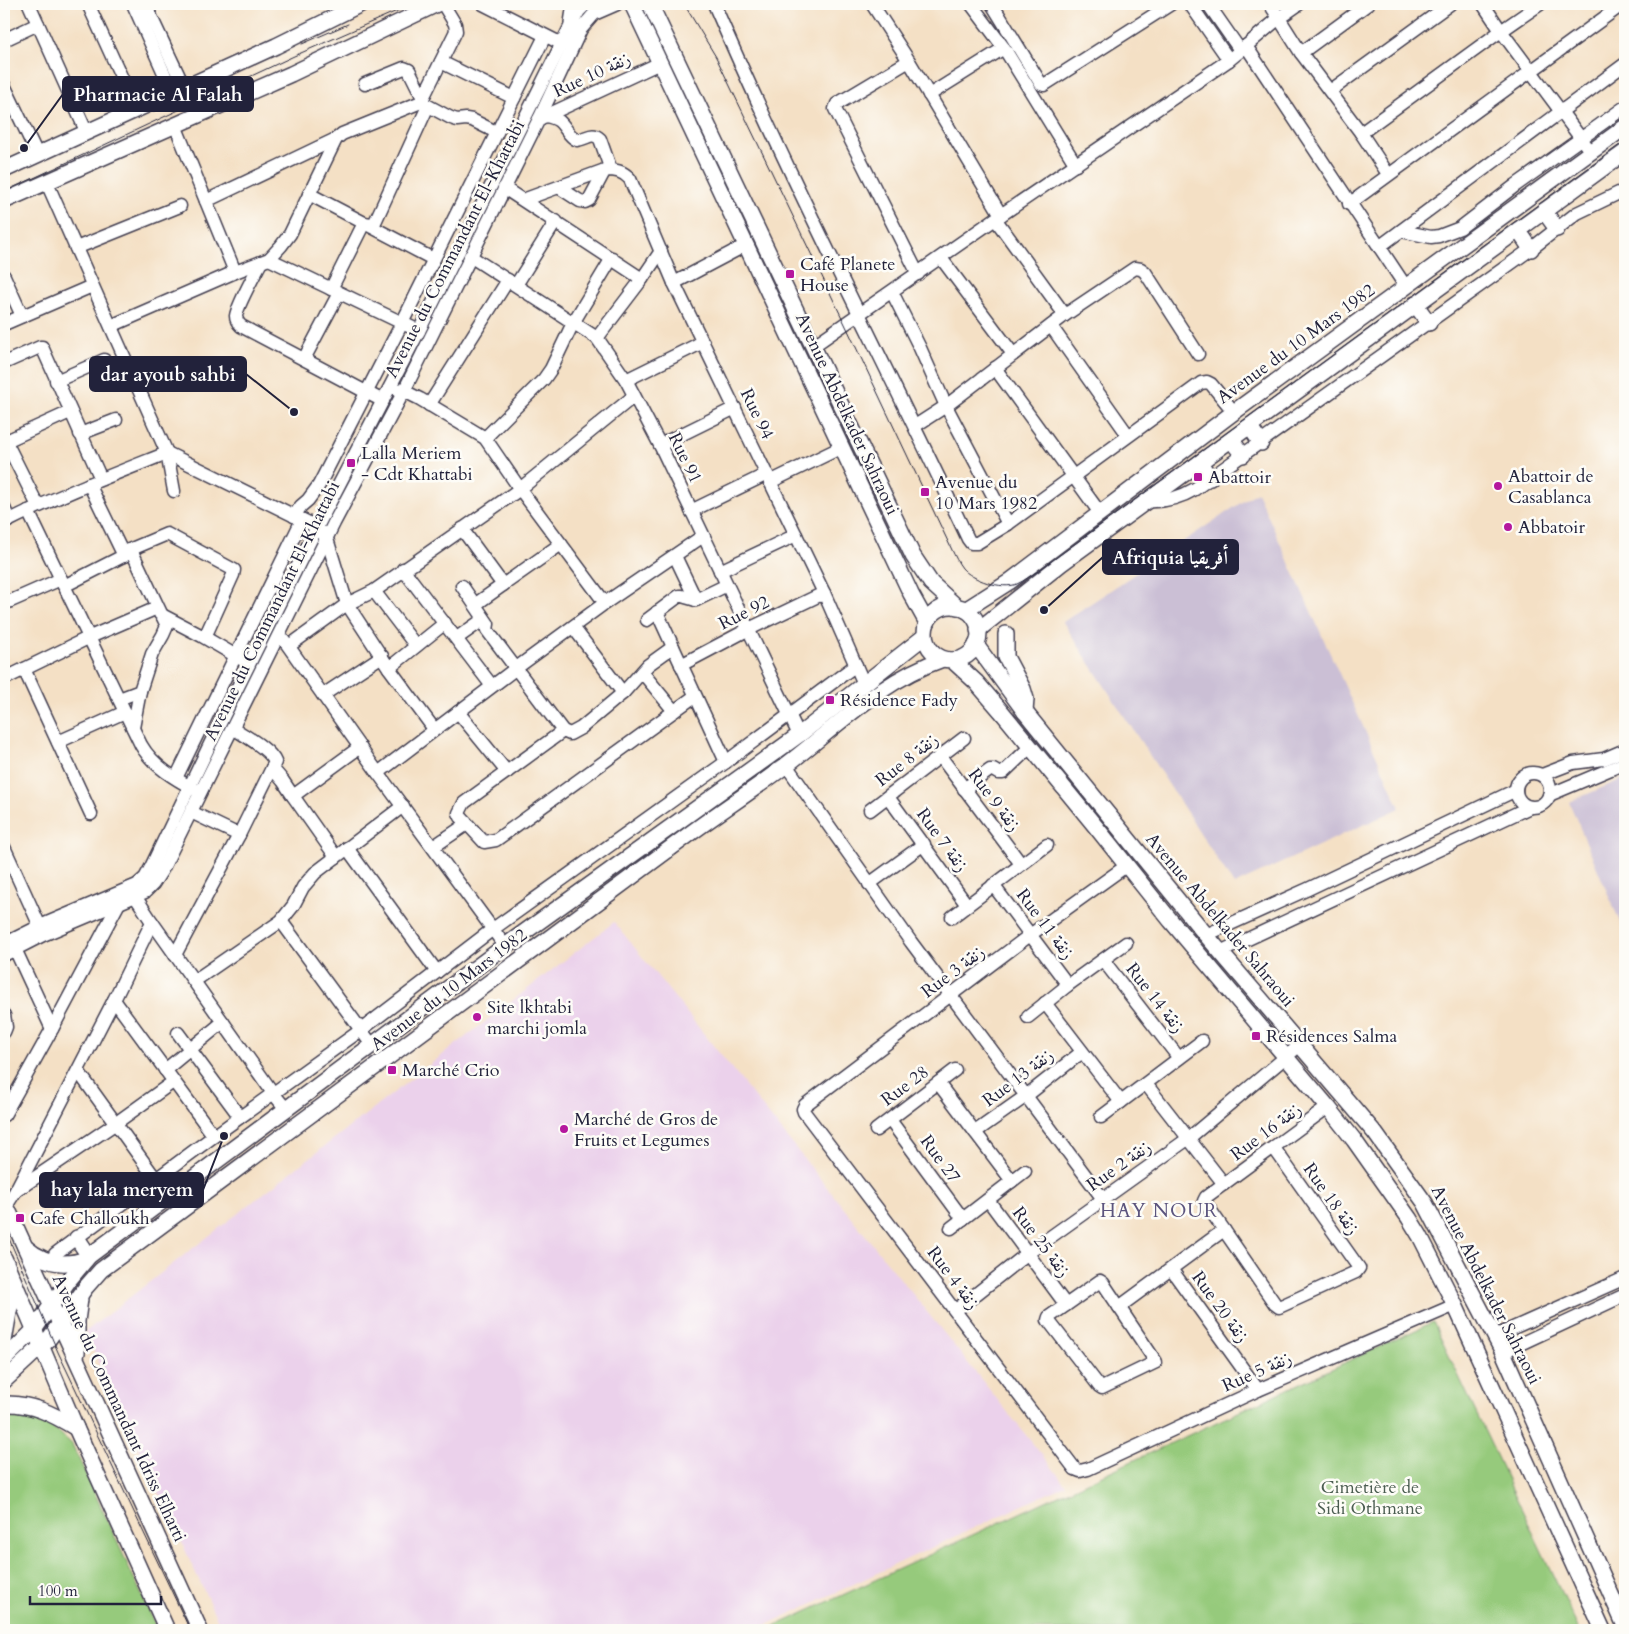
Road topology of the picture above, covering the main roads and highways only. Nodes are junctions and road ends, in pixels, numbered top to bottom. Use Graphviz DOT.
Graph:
graph roads {
  1 [pos="362,4"];
  2 [pos="437,4"];
  3 [pos="575,4"];
  4 [pos="632,4"];
  5 [pos="650,4"];
  6 [pos="572,23"];
  7 [pos="1625,127"];
  8 [pos="1625,152"];
  9 [pos="4,170"];
  10 [pos="4,201"];
  11 [pos="1544,210"];
  12 [pos="1557,229"];
  13 [pos="1518,230"];
  14 [pos="1531,249"];
  15 [pos="1415,304"];
  16 [pos="1429,323"];
  17 [pos="1250,427"];
  18 [pos="1231,440"];
  19 [pos="1261,443"];
  20 [pos="1243,455"];
  21 [pos="1200,463"];
  22 [pos="1210,478"];
  23 [pos="961,609"];
  24 [pos="926,629"];
  25 [pos="978,630"];
  26 [pos="1006,634"];
  27 [pos="976,645"];
  28 [pos="947,659"];
  29 [pos="1025,712"];
  30 [pos="8,1200"];
  31 [pos="77,1238"];
  32 [pos="24,1247"];
  33 [pos="88,1257"];
  34 [pos="6,1263"];
  35 [pos="80,1295"];
  36 [pos="51,1306"];
  37 [pos="60,1324"];
  38 [pos="34,1330"];
  39 [pos="4,1340"];
  40 [pos="42,1347"];
  41 [pos="4,1360"];
  42 [pos="77,1360"];
  43 [pos="4,1382"];
  44 [pos="4,1404"];
  45 [pos="76,1428"];
  46 [pos="1548,1456"];
  47 [pos="1528,1466"];
  48 [pos="1584,1536"];
  49 [pos="1563,1545"];
  50 [pos="1625,1626"];
  51 [pos="168,1630"];
  52 [pos="200,1630"];
  53 [pos="1603,1630"];
  1 -- 9 [label="main road"];
  2 -- 10 [label="main road"];
  3 -- 6 [label="main road"];
  4 -- 24 [label="main road, Avenue Abdelkader Sahraoui"];
  5 -- 23 [label="main road, Avenue Abdelkader Sahraoui"];
  7 -- 23 [label="main road, Avenue du 10 Mars 1982"];
  8 -- 11 [label="main road"];
  11 -- 12 [label="main road"];
  11 -- 13 [label="main road"];
  13 -- 14 [label="main road"];
  13 -- 15 [label="main road"];
  15 -- 16 [label="main road"];
  15 -- 17 [label="main road"];
  17 -- 18 [label="main road"];
  17 -- 19 [label="main road"];
  18 -- 20 [label="main road"];
  18 -- 21 [label="main road"];
  21 -- 22 [label="main road"];
  21 -- 25 [label="main road"];
  23 -- 24 [label="main road"];
  23 -- 25 [label="main road"];
  24 -- 28 [label="main road"];
  24 -- 33 [label="main road, Avenue du 10 Mars 1982"];
  25 -- 27 [label="main road"];
  26 -- 29 [label="main road"];
  27 -- 28 [label="main road"];
  27 -- 29 [label="main road, Avenue Abdelkader Sahraoui"];
  28 -- 35 [label="main road, Avenue du 10 Mars 1982"];
  28 -- 47 [label="main road, Avenue Abdelkader Sahraoui"];
  29 -- 46 [label="main road, Avenue Abdelkader Sahraoui"];
  30 -- 32 [label="main road, Avenue du Commandant Idriss Elharti"];
  31 -- 33 [label="main road"];
  32 -- 33 [label="main road"];
  32 -- 36 [label="main road, Avenue du Commandant Idriss Elharti"];
  33 -- 36 [label="main road, Avenue du 10 Mars 1982"];
  34 -- 38 [label="main road"];
  34 -- 39 [label="main road"];
  35 -- 37 [label="main road, Avenue du 10 Mars 1982"];
  35 -- 42 [label="main road"];
  36 -- 37 [label="main road, Avenue du Commandant Idriss Elharti"];
  36 -- 38 [label="main road, Avenue du 10 Mars 1982"];
  37 -- 40 [label="main road, Avenue du 10 Mars 1982"];
  37 -- 42 [label="main road, Avenue du Commandant Idriss Elharti"];
  38 -- 40 [label="main road"];
  38 -- 41 [label="main road, Avenue du 10 Mars 1982"];
  40 -- 43 [label="main road, Avenue du 10 Mars 1982"];
  40 -- 45 [label="main road"];
  42 -- 52 [label="main road, Avenue du Commandant Idriss Elharti"];
  44 -- 45 [label="main road"];
  45 -- 51 [label="main road"];
  46 -- 47 [label="main road"];
  46 -- 48 [label="main road, Avenue Abdelkader Sahraoui"];
  47 -- 49 [label="main road, Avenue Abdelkader Sahraoui"];
  48 -- 49 [label="main road"];
  48 -- 50 [label="main road, Avenue Abdelkader Sahraoui"];
  49 -- 53 [label="main road, Avenue Abdelkader Sahraoui"];
}
